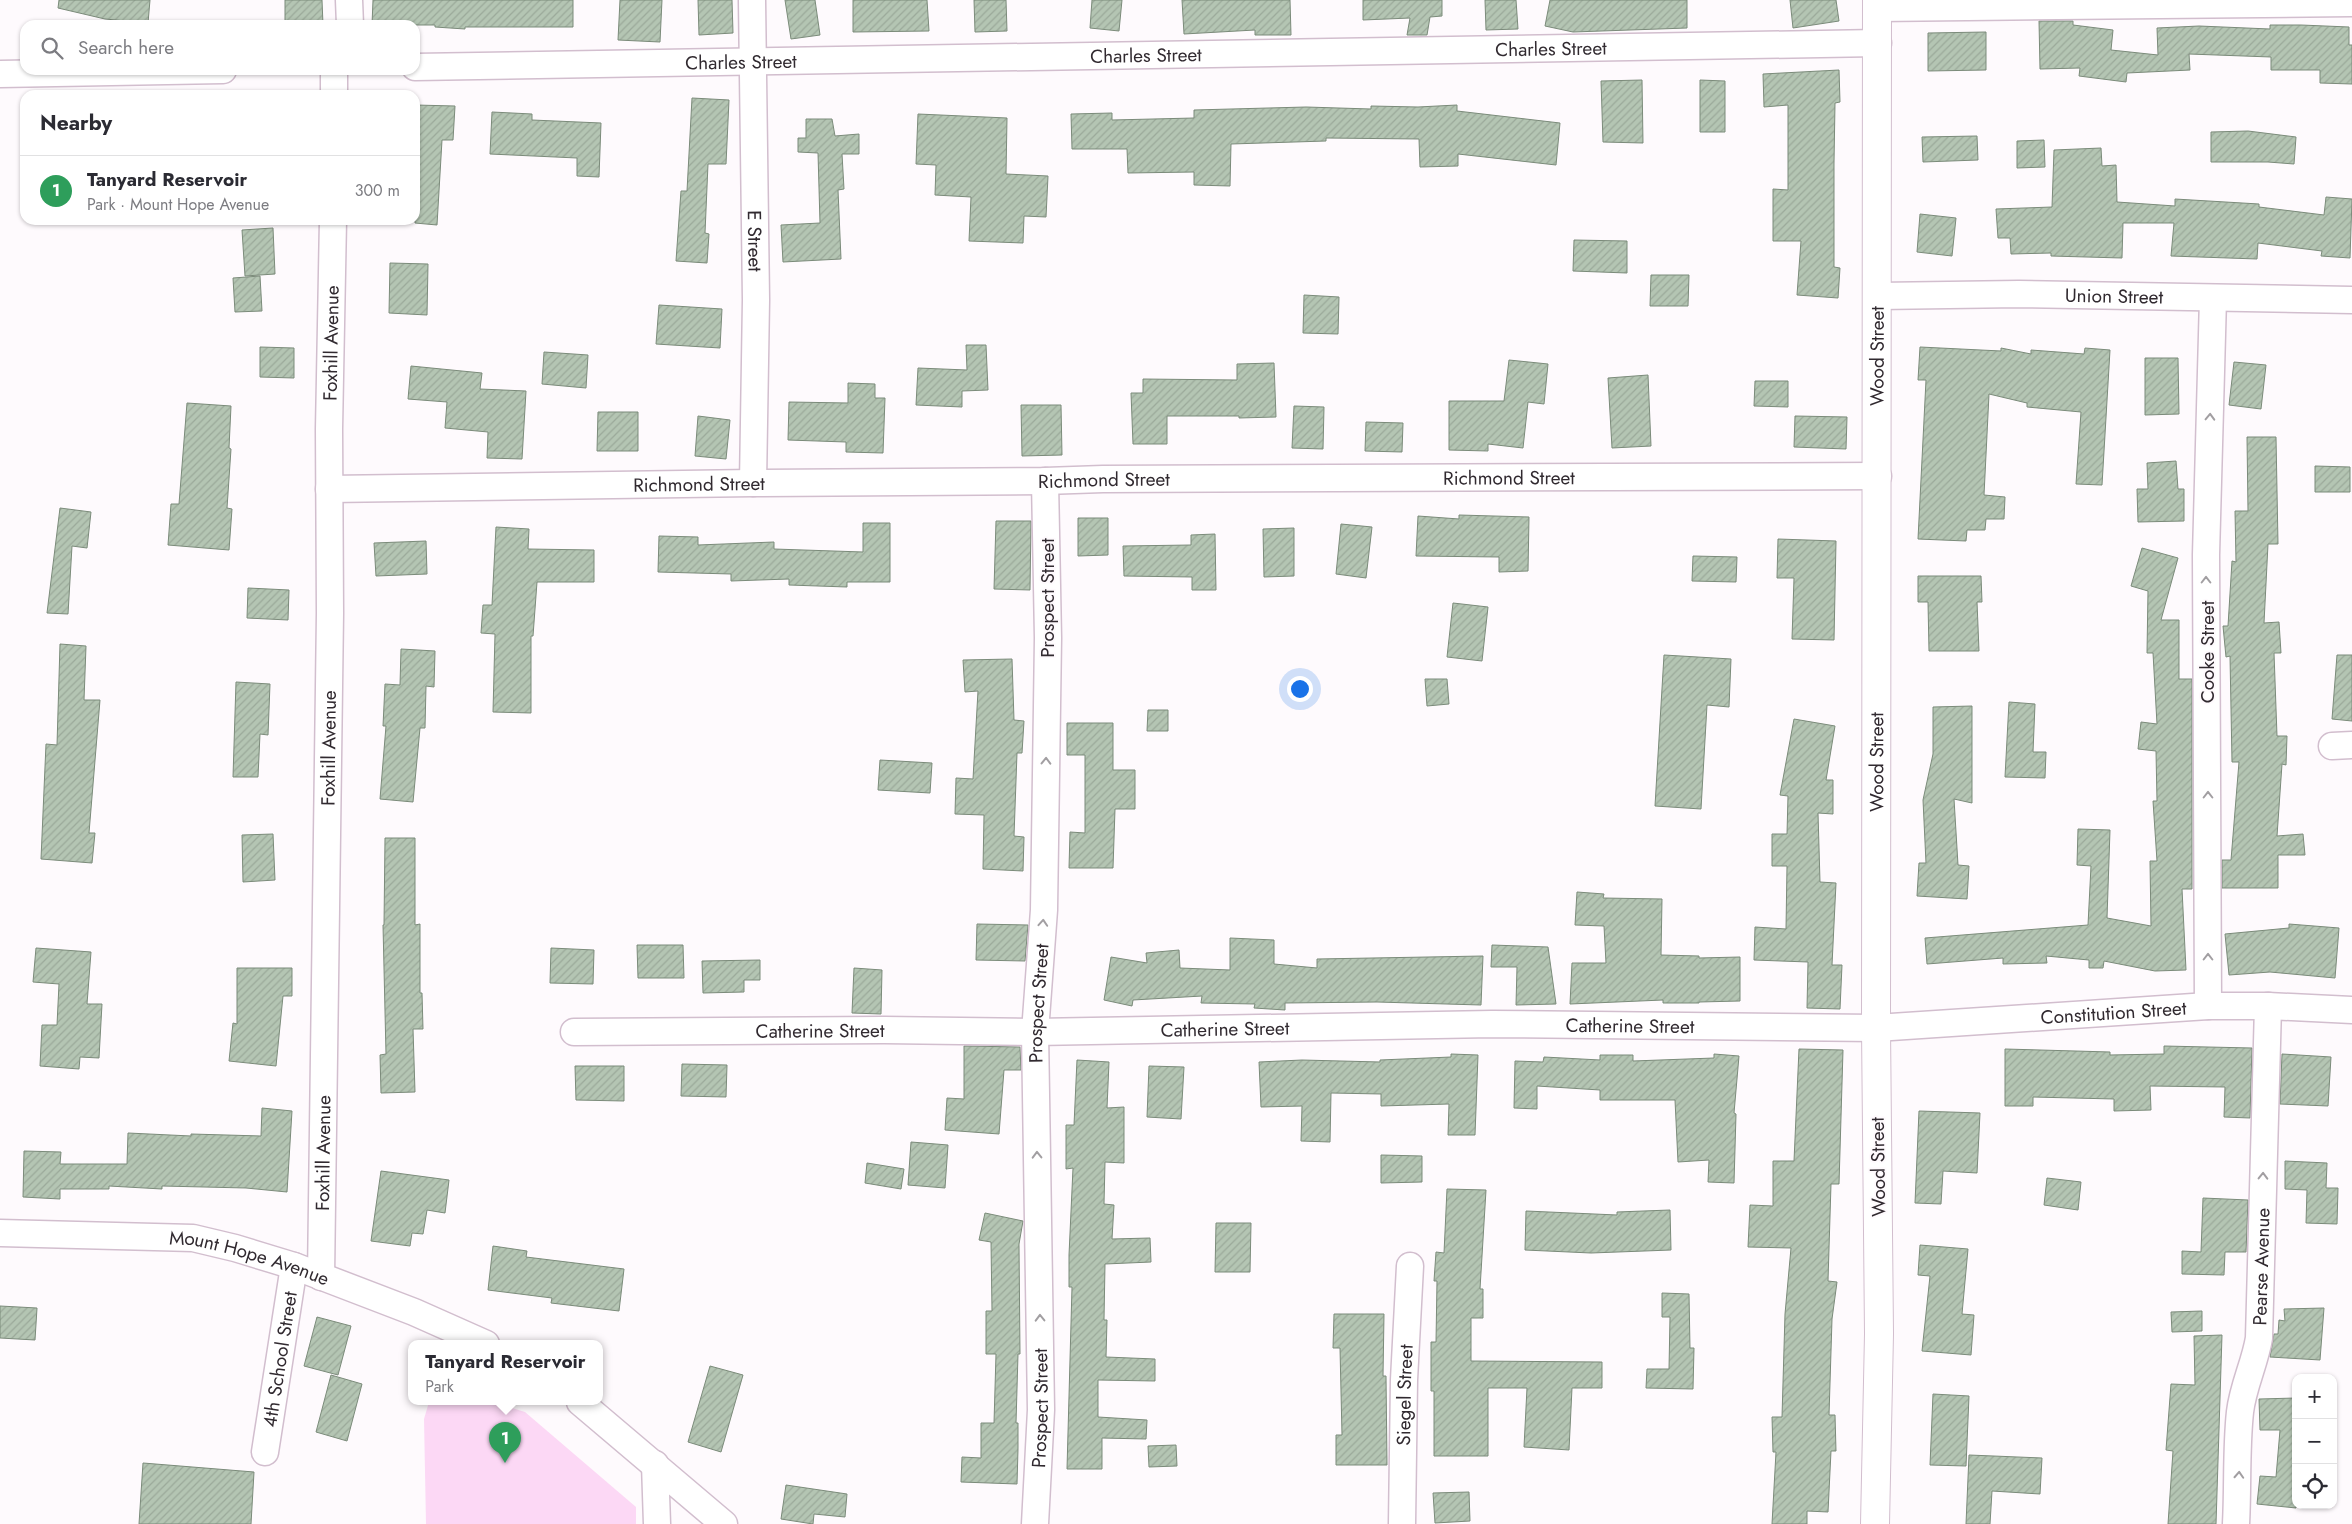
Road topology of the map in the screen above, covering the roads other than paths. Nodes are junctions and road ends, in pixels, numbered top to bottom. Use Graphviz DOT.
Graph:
graph roads {
  1 [pos="349,0"];
  2 [pos="752,0"];
  3 [pos="2352,2"];
  4 [pos="1877,4"];
  5 [pos="350,20"];
  6 [pos="1878,43"];
  7 [pos="752,62"];
  8 [pos="420,67"];
  9 [pos="0,74"];
  10 [pos="20,74"];
  11 [pos="334,75"];
  12 [pos="334,90"];
  13 [pos="333,225"];
  14 [pos="1878,296"];
  15 [pos="2213,298"];
  16 [pos="2352,300"];
  17 [pos="1878,476"];
  18 [pos="1046,482"];
  19 [pos="753,483"];
  20 [pos="329,489"];
  21 [pos="2208,1006"];
  22 [pos="2268,1006"];
  23 [pos="2352,1010"];
  24 [pos="1876,1028"];
  25 [pos="574,1032"];
  26 [pos="1034,1032"];
  27 [pos="0,1233"];
  28 [pos="294,1266"];
  29 [pos="1410,1266"];
  30 [pos="321,1277"];
  31 [pos="477,1340"];
  32 [pos="584,1405"];
  33 [pos="265,1452"];
  34 [pos="655,1464"];
  35 [pos="657,1524"];
  36 [pos="724,1524"];
  37 [pos="1035,1524"];
  38 [pos="1402,1524"];
  39 [pos="1875,1524"];
  40 [pos="2236,1524"];
  1 -- 5 [label="street"];
  2 -- 7 [label="street, E Street"];
  3 -- 4 [label="street"];
  4 -- 6 [label="main road, Wood Street"];
  6 -- 7 [label="street, Charles Street"];
  6 -- 14 [label="main road, Wood Street"];
  7 -- 8 [label="street, Charles Street"];
  7 -- 19 [label="street, E Street"];
  9 -- 10 [label="street"];
  11 -- 12 [label="street"];
  13 -- 20 [label="street, Foxhill Avenue"];
  14 -- 15 [label="street, Union Street"];
  14 -- 17 [label="main road, Wood Street"];
  15 -- 16 [label="street, Union Street"];
  21 -- 15 [label="street, Cooke Street, one-way"];
  17 -- 18 [label="street, Richmond Street"];
  17 -- 24 [label="main road, Wood Street"];
  18 -- 19 [label="street, Richmond Street"];
  26 -- 18 [label="street, Prospect Street, one-way"];
  19 -- 20 [label="street, Richmond Street"];
  20 -- 30 [label="street, Foxhill Avenue"];
  21 -- 22 [label="street, Constitution Street"];
  21 -- 24 [label="street, Constitution Street"];
  22 -- 23 [label="street, Constitution Street"];
  40 -- 22 [label="street, Pearse Avenue, one-way"];
  24 -- 26 [label="street, Catherine Street"];
  24 -- 39 [label="main road, Wood Street"];
  25 -- 26 [label="street, Catherine Street"];
  37 -- 26 [label="street, Prospect Street, one-way"];
  27 -- 28 [label="street, Mount Hope Avenue"];
  28 -- 30 [label="street, Mount Hope Avenue"];
  28 -- 33 [label="street, 4th School Street"];
  29 -- 38 [label="street, Siegel Street"];
  30 -- 31 [label="street, Mount Hope Avenue"];
  32 -- 34 [label="street"];
  34 -- 35 [label="street"];
  34 -- 36 [label="street"];
}
